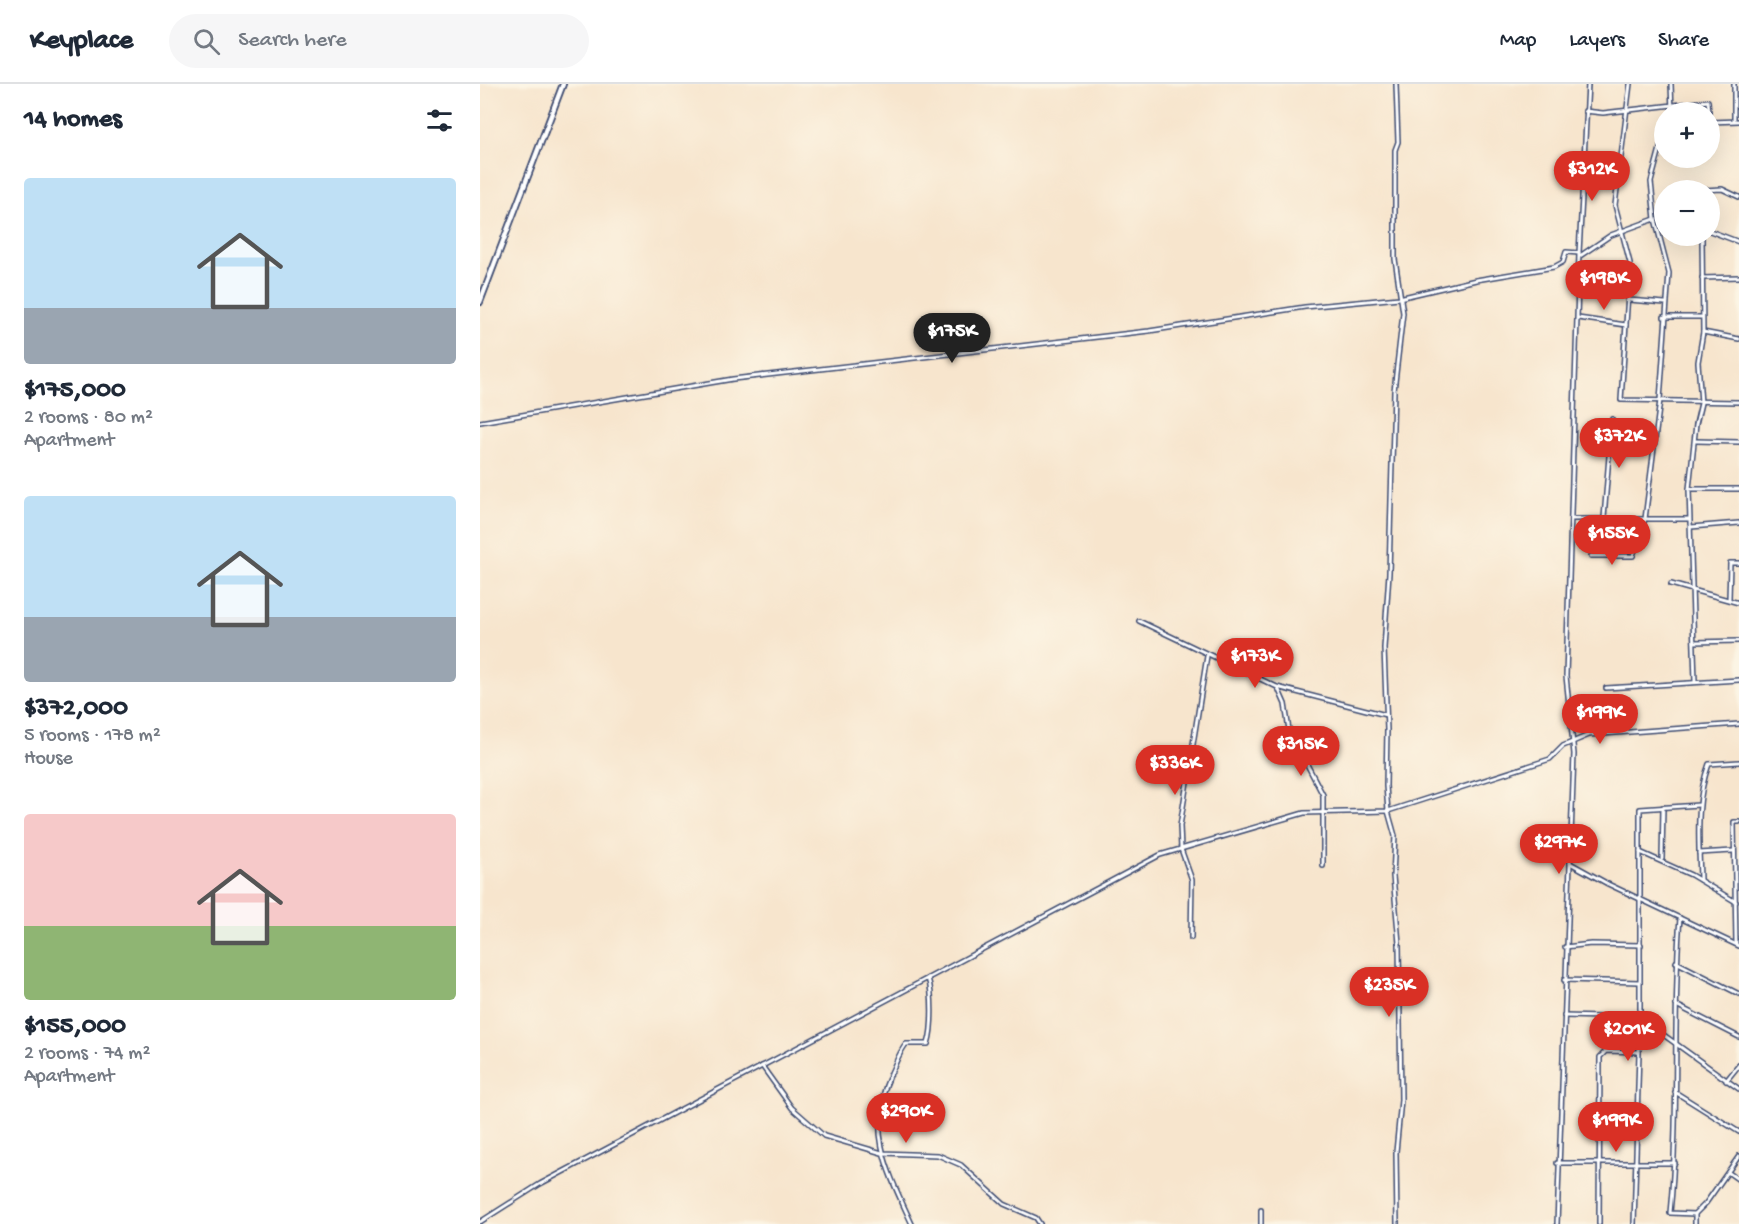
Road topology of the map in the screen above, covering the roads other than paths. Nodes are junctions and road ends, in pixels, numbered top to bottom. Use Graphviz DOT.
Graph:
graph roads {
  1 [pos="563,84"];
  2 [pos="1396,84"];
  3 [pos="1588,84"];
  4 [pos="1630,84"];
  5 [pos="1671,84"];
  6 [pos="1734,84"];
  7 [pos="1670,102"];
  8 [pos="1654,106"];
  9 [pos="1626,109"];
  10 [pos="1585,111"];
  11 [pos="1734,120"];
  12 [pos="1720,121"];
  13 [pos="1739,121"];
  14 [pos="1655,168"];
  15 [pos="1720,189"];
  16 [pos="1739,197"];
  17 [pos="1654,210"];
  18 [pos="1654,219"];
  19 [pos="1622,232"];
  20 [pos="1720,235"];
  21 [pos="1739,242"];
  22 [pos="1662,246"];
  23 [pos="1701,246"];
  24 [pos="1580,255"];
  25 [pos="1739,277"];
  26 [pos="1702,278"];
  27 [pos="1399,298"];
  28 [pos="1629,300"];
  29 [pos="480,303"];
  30 [pos="1665,303"];
  31 [pos="1664,317"];
  32 [pos="1701,317"];
  33 [pos="1578,318"];
  34 [pos="1626,325"];
  35 [pos="1703,332"];
  36 [pos="1739,339"];
  37 [pos="1660,400"];
  38 [pos="1739,402"];
  39 [pos="1701,403"];
  40 [pos="1612,419"];
  41 [pos="480,422"];
  42 [pos="1695,441"];
  43 [pos="1739,442"];
  44 [pos="1689,489"];
  45 [pos="1739,489"];
  46 [pos="1604,518"];
  47 [pos="1571,519"];
  48 [pos="1645,519"];
  49 [pos="1690,519"];
  50 [pos="1739,523"];
  51 [pos="1690,527"];
  52 [pos="1591,556"];
  53 [pos="1739,563"];
  54 [pos="1671,584"];
  55 [pos="1692,590"];
  56 [pos="1729,599"];
  57 [pos="1739,603"];
  58 [pos="1139,621"];
  59 [pos="1739,641"];
  60 [pos="1694,642"];
  61 [pos="1207,656"];
  62 [pos="1739,680"];
  63 [pos="1695,682"];
  64 [pos="1277,687"];
  65 [pos="1606,688"];
  66 [pos="1386,715"];
  67 [pos="1739,724"];
  68 [pos="1573,745"];
  69 [pos="1739,762"];
  70 [pos="1699,806"];
  71 [pos="1663,807"];
  72 [pos="1388,811"];
  73 [pos="1323,813"];
  74 [pos="1739,822"];
  75 [pos="1181,849"];
  76 [pos="1733,851"];
  77 [pos="1640,852"];
  78 [pos="1699,852"];
  79 [pos="1662,859"];
  80 [pos="1570,863"];
  81 [pos="1323,866"];
  82 [pos="1700,880"];
  83 [pos="1640,898"];
  84 [pos="1736,902"];
  85 [pos="1680,918"];
  86 [pos="1191,938"];
  87 [pos="1641,945"];
  88 [pos="1737,945"];
  89 [pos="1565,947"];
  90 [pos="1676,962"];
  91 [pos="928,978"];
  92 [pos="1564,980"];
  93 [pos="1640,982"];
  94 [pos="1739,994"];
  95 [pos="1676,1005"];
  96 [pos="1564,1016"];
  97 [pos="1640,1018"];
  98 [pos="1739,1036"];
  99 [pos="1676,1044"];
  100 [pos="1639,1052"];
  101 [pos="1739,1065"];
  102 [pos="762,1066"];
  103 [pos="1726,1081"];
  104 [pos="1739,1089"];
  105 [pos="1675,1092"];
  106 [pos="1739,1132"];
  107 [pos="882,1153"];
  108 [pos="1739,1156"];
  109 [pos="1557,1162"];
  110 [pos="1601,1162"];
  111 [pos="1675,1163"];
  112 [pos="1636,1164"];
  113 [pos="1729,1173"];
  114 [pos="1739,1180"];
  115 [pos="1261,1210"];
  116 [pos="1695,1214"];
  117 [pos="480,1222"];
  118 [pos="912,1224"];
  119 [pos="1040,1224"];
  120 [pos="1261,1224"];
  121 [pos="1397,1224"];
  122 [pos="1557,1224"];
  123 [pos="1599,1224"];
  124 [pos="1634,1224"];
  125 [pos="1695,1224"];
  1 -- 29 [label="street"];
  2 -- 27 [label="street"];
  3 -- 10 [label="street"];
  4 -- 9 [label="street"];
  5 -- 7 [label="street"];
  6 -- 11 [label="street"];
  8 -- 9 [label="street"];
  9 -- 10 [label="street"];
  9 -- 19 [label="street"];
  10 -- 24 [label="street"];
  11 -- 12 [label="street"];
  11 -- 13 [label="street"];
  14 -- 17 [label="street"];
  15 -- 16 [label="street"];
  18 -- 19 [label="street"];
  19 -- 24 [label="street"];
  19 -- 28 [label="street"];
  20 -- 21 [label="street"];
  22 -- 30 [label="street"];
  23 -- 26 [label="street"];
  24 -- 27 [label="street"];
  24 -- 33 [label="street"];
  25 -- 26 [label="street"];
  26 -- 32 [label="street"];
  27 -- 41 [label="street"];
  27 -- 66 [label="street"];
  28 -- 30 [label="street"];
  28 -- 34 [label="street"];
  30 -- 31 [label="street"];
  31 -- 32 [label="street"];
  31 -- 37 [label="street"];
  32 -- 35 [label="street"];
  33 -- 34 [label="street"];
  33 -- 47 [label="street"];
  34 -- 37 [label="street"];
  35 -- 36 [label="street"];
  35 -- 39 [label="street"];
  37 -- 39 [label="street"];
  37 -- 48 [label="street"];
  38 -- 39 [label="street"];
  39 -- 42 [label="street"];
  40 -- 46 [label="street"];
  42 -- 43 [label="street"];
  42 -- 44 [label="street"];
  44 -- 45 [label="street"];
  44 -- 49 [label="street"];
  46 -- 47 [label="street"];
  46 -- 48 [label="street"];
  47 -- 68 [label="street"];
  48 -- 49 [label="street"];
  48 -- 52 [label="street"];
  49 -- 51 [label="street"];
  50 -- 51 [label="street"];
  51 -- 55 [label="street"];
  53 -- 56 [label="street"];
  54 -- 55 [label="street"];
  55 -- 56 [label="street"];
  55 -- 60 [label="street"];
  56 -- 57 [label="street"];
  58 -- 61 [label="street"];
  59 -- 60 [label="street"];
  60 -- 63 [label="street"];
  61 -- 64 [label="street"];
  61 -- 75 [label="street"];
  62 -- 63 [label="street"];
  63 -- 65 [label="street"];
  64 -- 66 [label="street"];
  64 -- 73 [label="street"];
  66 -- 72 [label="street"];
  67 -- 68 [label="street"];
  68 -- 72 [label="street"];
  68 -- 80 [label="street"];
  69 -- 70 [label="street"];
  70 -- 71 [label="street"];
  70 -- 78 [label="street"];
  71 -- 77 [label="street"];
  71 -- 79 [label="street"];
  72 -- 73 [label="street"];
  72 -- 121 [label="street"];
  73 -- 75 [label="street"];
  73 -- 81 [label="street"];
  74 -- 76 [label="street"];
  75 -- 86 [label="street"];
  75 -- 91 [label="street"];
  76 -- 78 [label="street"];
  76 -- 84 [label="street"];
  77 -- 79 [label="street"];
  77 -- 83 [label="street"];
  78 -- 82 [label="street"];
  79 -- 82 [label="street"];
  80 -- 83 [label="street"];
  80 -- 89 [label="street"];
  82 -- 84 [label="street"];
  83 -- 85 [label="street"];
  83 -- 87 [label="street"];
  84 -- 88 [label="street"];
  85 -- 88 [label="street"];
  85 -- 90 [label="street"];
  87 -- 89 [label="street"];
  87 -- 93 [label="street"];
  89 -- 92 [label="street"];
  90 -- 94 [label="street"];
  90 -- 95 [label="street"];
  91 -- 102 [label="street"];
  91 -- 107 [label="street"];
  92 -- 93 [label="street"];
  92 -- 96 [label="street"];
  93 -- 97 [label="street"];
  95 -- 98 [label="street"];
  95 -- 99 [label="street"];
  96 -- 97 [label="street"];
  96 -- 109 [label="street"];
  97 -- 99 [label="street"];
  97 -- 100 [label="street"];
  99 -- 103 [label="street"];
  99 -- 105 [label="street"];
  100 -- 110 [label="street"];
  100 -- 112 [label="street"];
  101 -- 103 [label="street"];
  102 -- 107 [label="street"];
  102 -- 117 [label="street"];
  103 -- 104 [label="street"];
  105 -- 106 [label="street"];
  105 -- 111 [label="street"];
  107 -- 118 [label="street"];
  107 -- 119 [label="street"];
  108 -- 113 [label="street"];
  109 -- 110 [label="street"];
  109 -- 122 [label="street"];
  110 -- 112 [label="street"];
  110 -- 123 [label="street"];
  111 -- 112 [label="street"];
  111 -- 116 [label="street"];
  112 -- 124 [label="street"];
  113 -- 114 [label="street"];
  113 -- 116 [label="street"];
  115 -- 120 [label="street"];
  116 -- 125 [label="street"];
}
